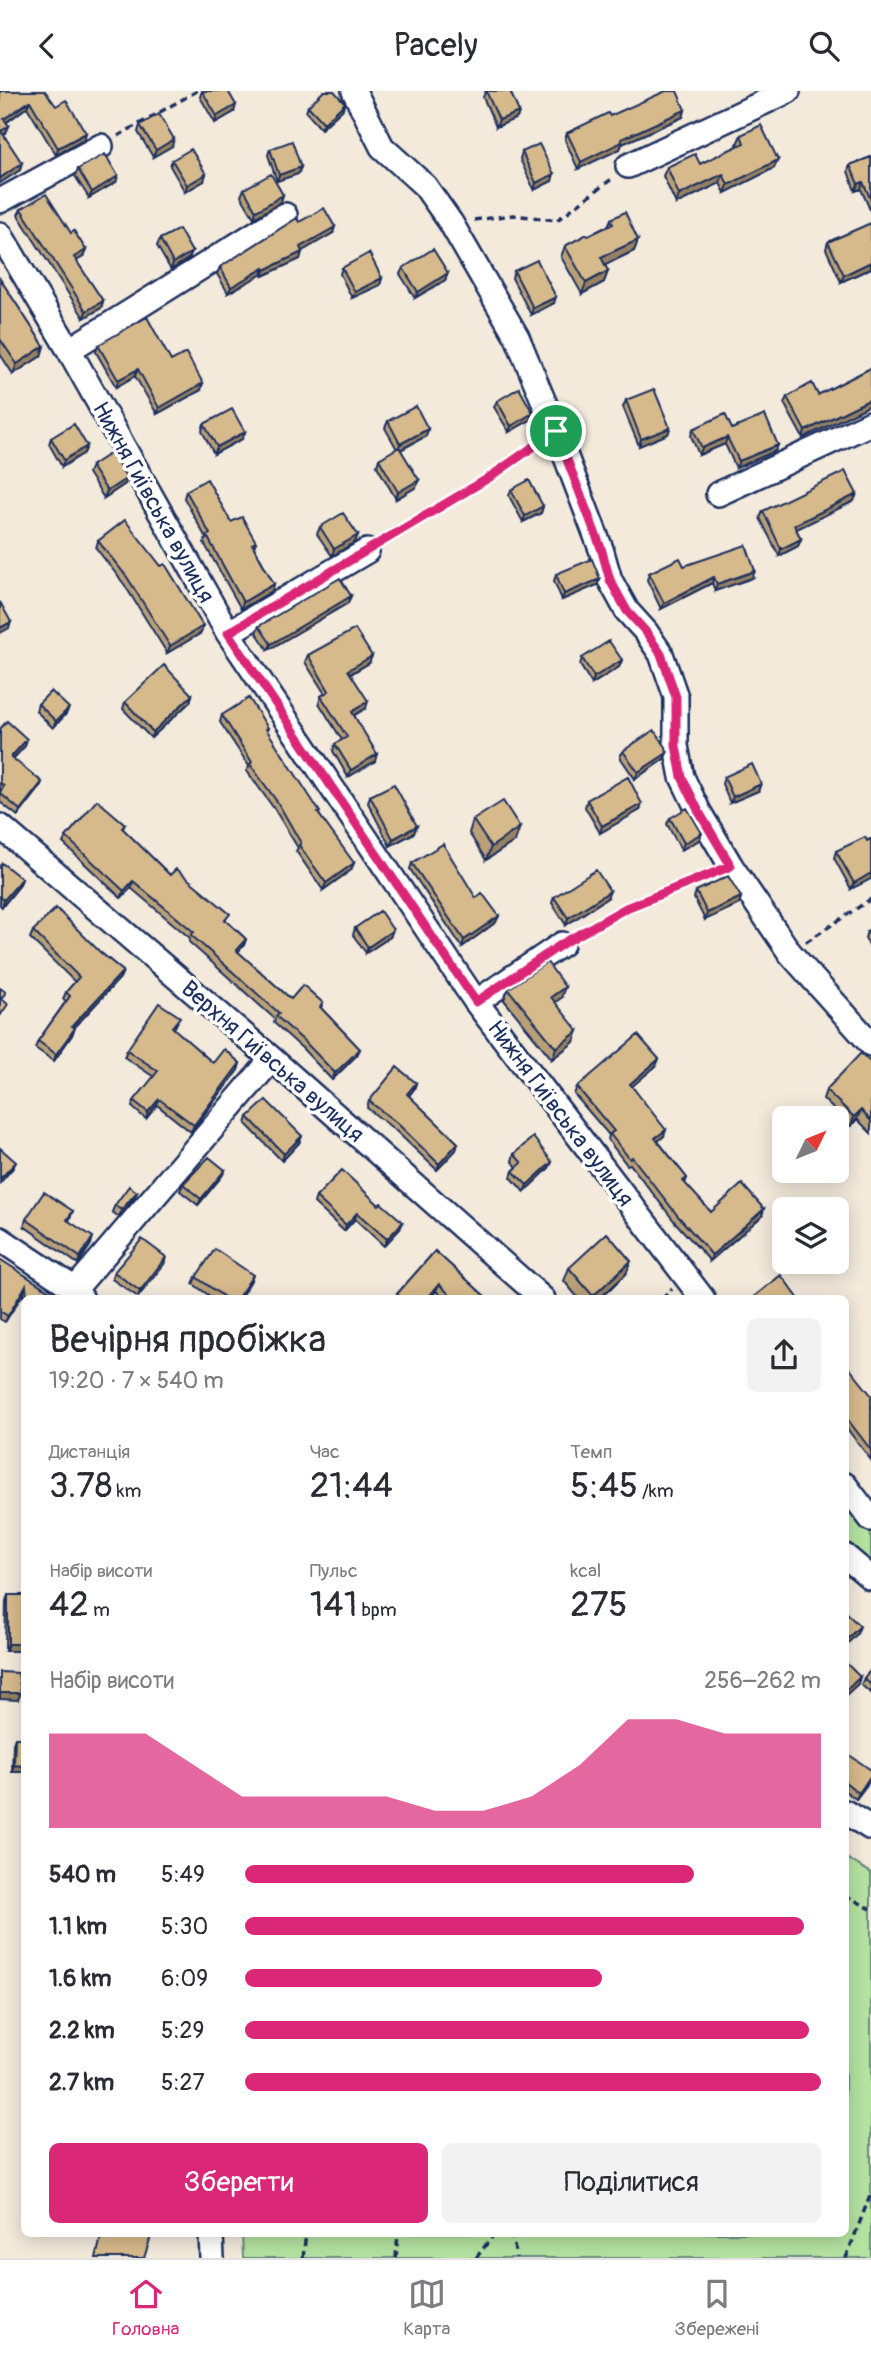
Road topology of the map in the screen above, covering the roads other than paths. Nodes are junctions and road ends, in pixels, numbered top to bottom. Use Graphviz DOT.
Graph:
graph roads {
  1 [pos="354,91"];
  2 [pos="788,91"];
  3 [pos="101,146"];
  4 [pos="628,166"];
  5 [pos="0,201"];
  6 [pos="285,215"];
  7 [pos="0,234"];
  8 [pos="69,350"];
  9 [pos="871,423"];
  10 [pos="718,494"];
  11 [pos="367,551"];
  12 [pos="228,633"];
  13 [pos="0,825"];
  14 [pos="562,944"];
  15 [pos="476,1002"];
  16 [pos="871,1044"];
  17 [pos="272,1059"];
  18 [pos="0,1239"];
  19 [pos="79,1294"];
  20 [pos="538,1295"];
  21 [pos="700,1295"];
  22 [pos="849,1490"];
  23 [pos="871,1519"];
  24 [pos="849,1559"];
  25 [pos="871,1578"];
  26 [pos="849,1814"];
  27 [pos="871,1828"];
  28 [pos="211,2237"];
  29 [pos="212,2258"];
  1 -- 16 [label="street"];
  2 -- 4 [label="street"];
  3 -- 5 [label="street"];
  6 -- 8 [label="street"];
  7 -- 8 [label="street, Нижня Гиївська вулиця"];
  8 -- 12 [label="street, Нижня Гиївська вулиця"];
  9 -- 10 [label="street"];
  11 -- 12 [label="street"];
  12 -- 15 [label="street, Нижня Гиївська вулиця"];
  13 -- 17 [label="street, Верхня Гиївська вулиця"];
  14 -- 15 [label="street"];
  15 -- 21 [label="street, Нижня Гиївська вулиця"];
  17 -- 19 [label="street"];
  17 -- 20 [label="street, Верхня Гиївська вулиця"];
  18 -- 19 [label="street"];
  22 -- 23 [label="street"];
  24 -- 25 [label="street"];
  26 -- 27 [label="street"];
  28 -- 29 [label="street"];
}
